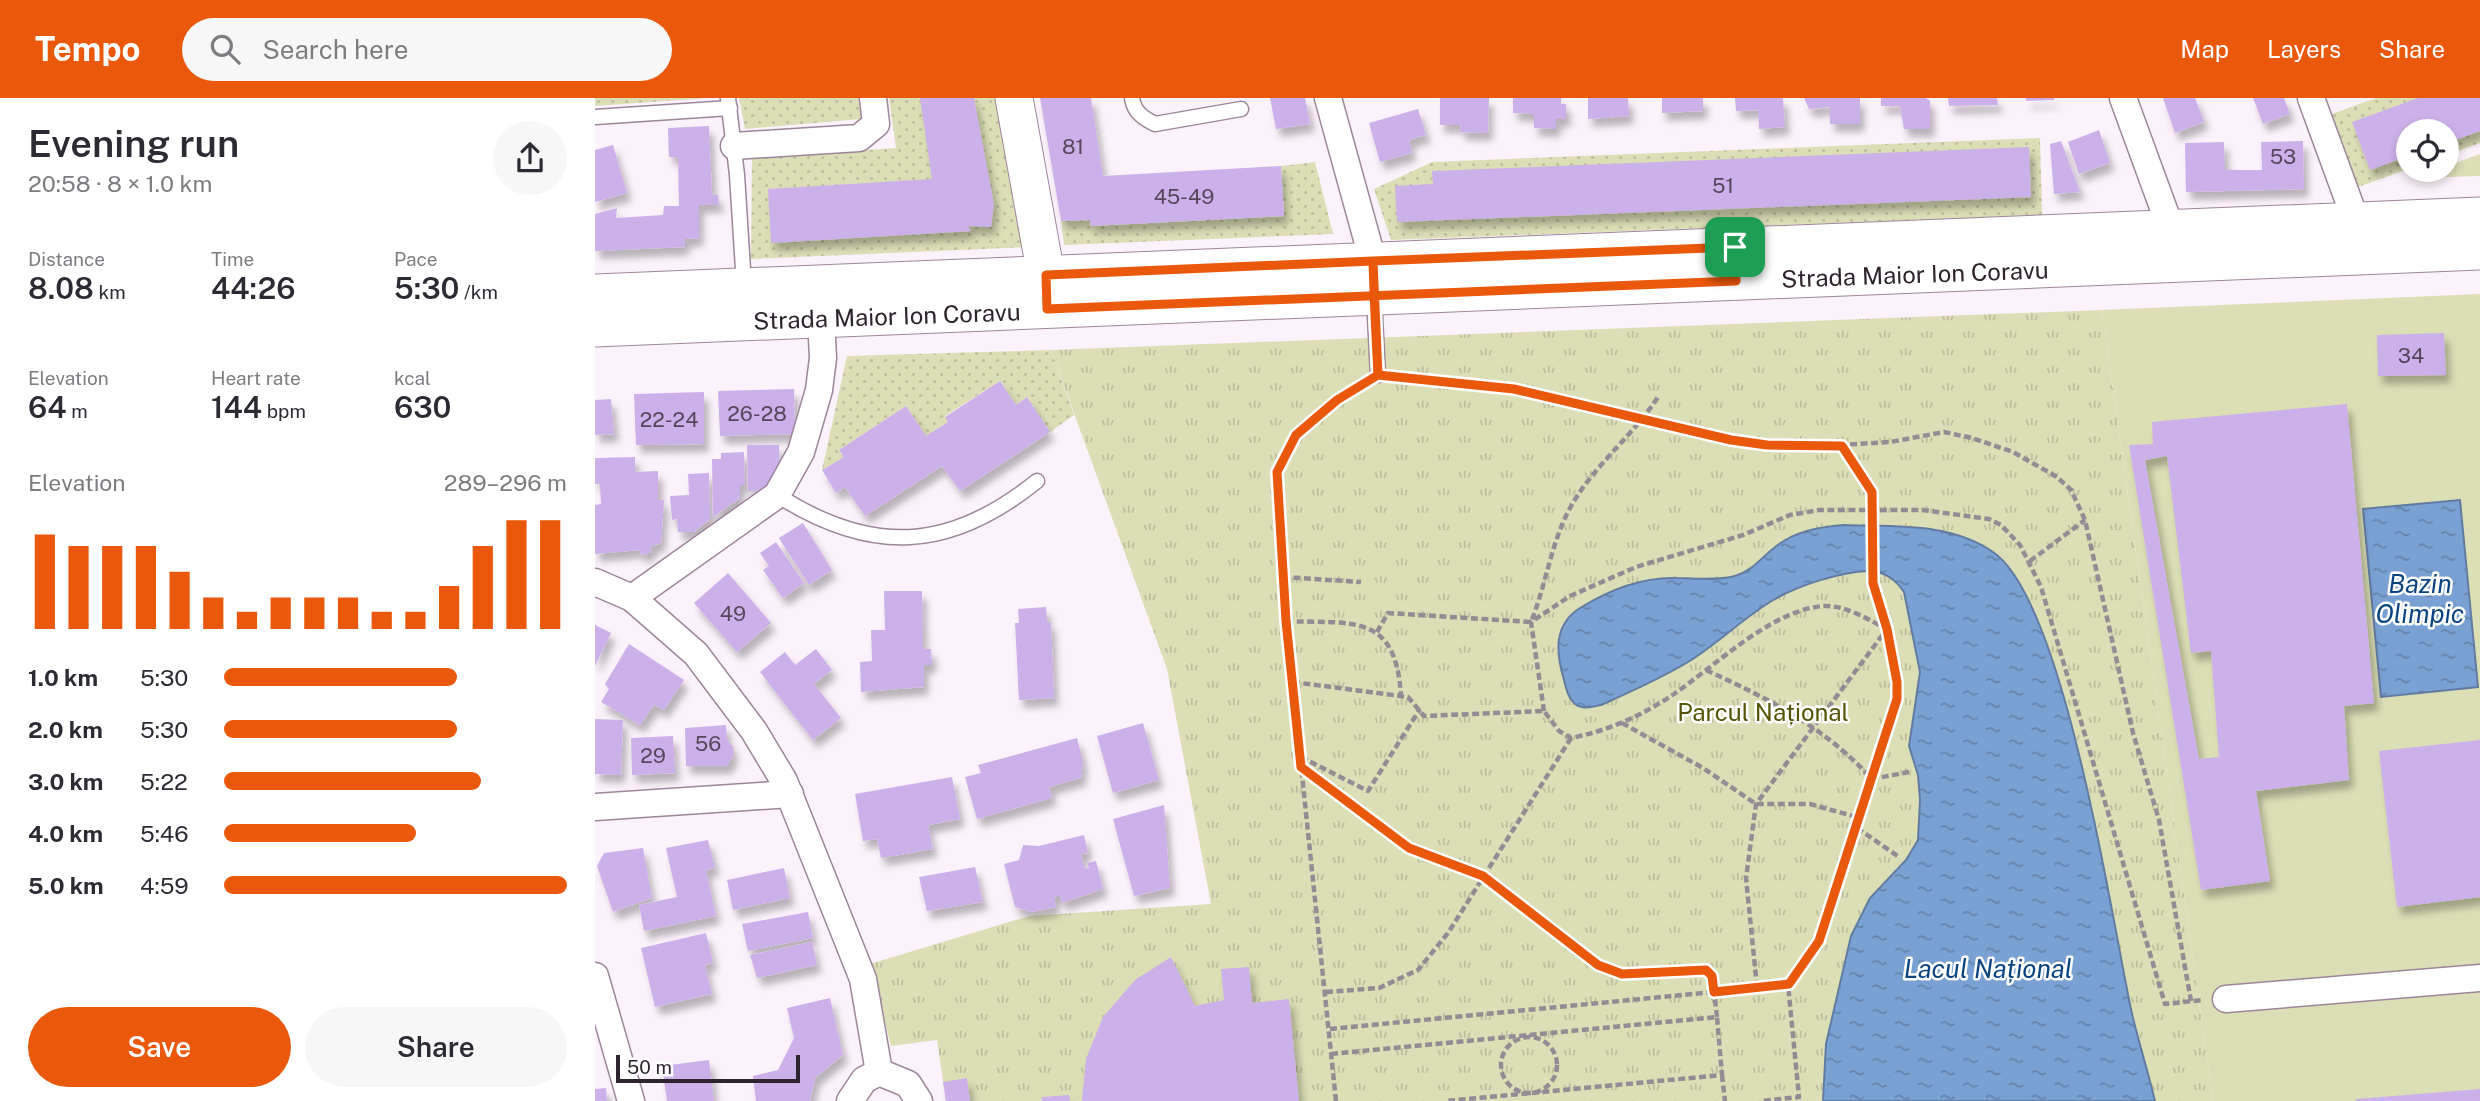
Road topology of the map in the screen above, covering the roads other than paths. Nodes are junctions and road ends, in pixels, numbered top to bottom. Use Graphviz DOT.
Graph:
graph roads {
  1 [pos="873,98"];
  2 [pos="1014,98"];
  3 [pos="1132,98"];
  4 [pos="1328,98"];
  5 [pos="2123,98"];
  6 [pos="2311,98"];
  7 [pos="729,103"];
  8 [pos="1241,109"];
  9 [pos="595,117"];
  10 [pos="734,146"];
  11 [pos="2480,216"];
  12 [pos="2357,239"];
  13 [pos="2172,246"];
  14 [pos="2480,251"];
  15 [pos="1373,279"];
  16 [pos="744,287"];
  17 [pos="1047,292"];
  18 [pos="595,293"];
  19 [pos="821,319"];
  20 [pos="595,328"];
  21 [pos="1378,375"];
  22 [pos="1037,481"];
  23 [pos="777,495"];
  24 [pos="595,582"];
  25 [pos="632,598"];
  26 [pos="790,794"];
  27 [pos="595,807"];
  28 [pos="595,976"];
  29 [pos="2480,978"];
  30 [pos="2225,999"];
  31 [pos="879,1072"];
  32 [pos="631,1101"];
  33 [pos="850,1101"];
  34 [pos="919,1101"];
  1 -- 10 [label="street"];
  2 -- 17 [label="street"];
  3 -- 8 [label="lane"];
  4 -- 15 [label="street"];
  5 -- 13 [label="street"];
  6 -- 12 [label="street"];
  7 -- 9 [label="lane"];
  7 -- 10 [label="lane"];
  10 -- 16 [label="lane"];
  11 -- 12 [label="street, Strada Maior Ion Coravu"];
  12 -- 13 [label="street, Strada Maior Ion Coravu"];
  12 -- 14 [label="street, Strada Maior Ion Coravu"];
  13 -- 15 [label="street, Strada Maior Ion Coravu"];
  15 -- 17 [label="street, Strada Maior Ion Coravu"];
  15 -- 21 [label="lane"];
  16 -- 17 [label="street, Strada Maior Ion Coravu"];
  16 -- 18 [label="street, Strada Maior Ion Coravu"];
  17 -- 19 [label="street, Strada Maior Ion Coravu"];
  19 -- 20 [label="street, Strada Maior Ion Coravu"];
  19 -- 23 [label="street"];
  22 -- 23 [label="lane"];
  23 -- 25 [label="street"];
  24 -- 25 [label="street"];
  25 -- 26 [label="street"];
  26 -- 27 [label="street"];
  26 -- 31 [label="street"];
  28 -- 32 [label="street"];
  29 -- 30 [label="street"];
  31 -- 33 [label="street"];
  31 -- 34 [label="street"];
}
